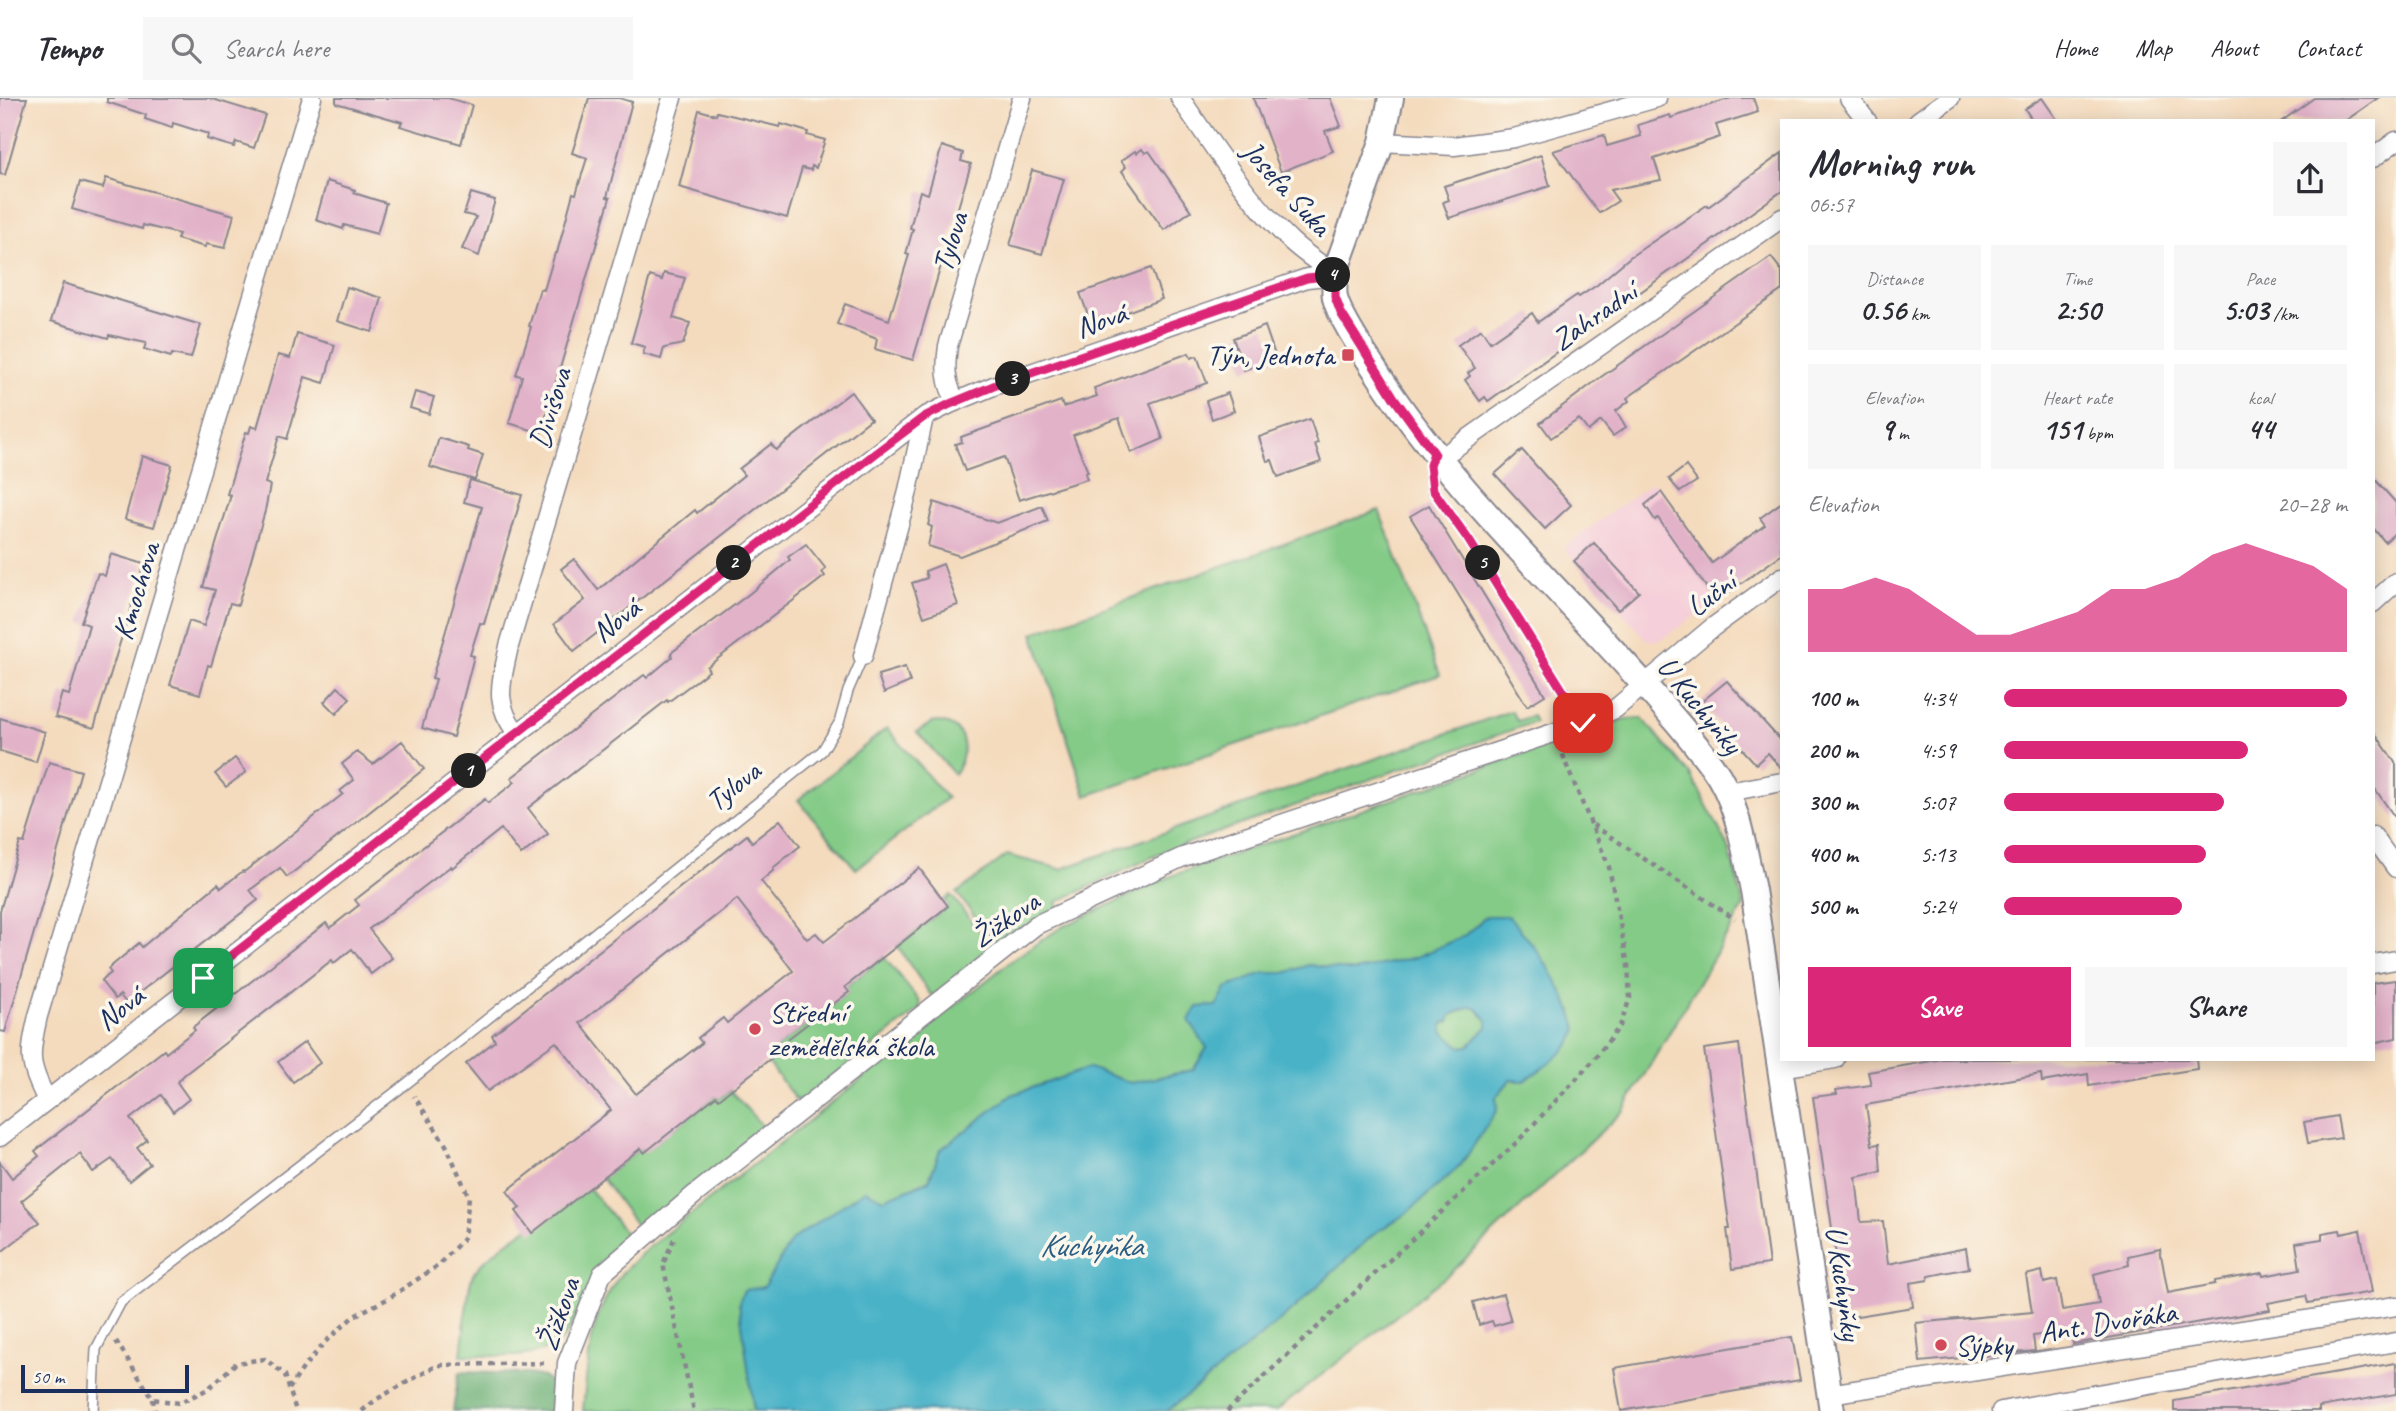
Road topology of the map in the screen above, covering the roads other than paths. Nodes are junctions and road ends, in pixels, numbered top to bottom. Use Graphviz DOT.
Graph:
graph roads {
  1 [pos="312,98"];
  2 [pos="671,98"];
  3 [pos="1022,98"];
  4 [pos="1180,98"];
  5 [pos="1391,98"];
  6 [pos="1657,98"];
  7 [pos="1849,98"];
  8 [pos="1950,98"];
  9 [pos="1865,119"];
  10 [pos="1921,119"];
  11 [pos="2396,141"];
  12 [pos="1382,142"];
  13 [pos="2375,157"];
  14 [pos="1780,219"];
  15 [pos="1335,275"];
  16 [pos="956,401"];
  17 [pos="924,417"];
  18 [pos="1436,456"];
  19 [pos="1780,578"];
  20 [pos="2396,582"];
  21 [pos="2375,601"];
  22 [pos="863,656"];
  23 [pos="1644,685"];
  24 [pos="1583,723"];
  25 [pos="517,733"];
  26 [pos="1780,782"];
  27 [pos="1728,792"];
  28 [pos="2375,839"];
  29 [pos="2396,868"];
  30 [pos="2396,960"];
  31 [pos="2375,964"];
  32 [pos="1823,1061"];
  33 [pos="1780,1068"];
  34 [pos="47,1100"];
  35 [pos="0,1137"];
  36 [pos="2396,1306"];
  37 [pos="2396,1342"];
  38 [pos="1830,1403"];
  39 [pos="93,1411"];
  40 [pos="564,1411"];
  41 [pos="2001,1411"];
  1 -- 34 [label="street, Kmochova"];
  2 -- 25 [label="street, Divišova"];
  3 -- 16 [label="street, Tylova"];
  4 -- 15 [label="street, Josefa Suka"];
  5 -- 12 [label="street, U Kuchyňky"];
  6 -- 12 [label="street"];
  7 -- 9 [label="street"];
  8 -- 10 [label="street"];
  11 -- 13 [label="street"];
  12 -- 15 [label="street, U Kuchyňky"];
  14 -- 18 [label="street, Zahradní"];
  15 -- 16 [label="street, Nová"];
  15 -- 18 [label="street, U Kuchyňky"];
  16 -- 17 [label="street, Nová"];
  17 -- 22 [label="street, Tylova"];
  17 -- 25 [label="street, Nová"];
  18 -- 23 [label="street, U Kuchyňky"];
  18 -- 24 [label="lane"];
  19 -- 23 [label="street, Luční"];
  20 -- 21 [label="street"];
  22 -- 39 [label="lane, Tylova"];
  23 -- 24 [label="street, Žižkova"];
  23 -- 27 [label="street, U Kuchyňky"];
  24 -- 40 [label="street, Žižkova"];
  25 -- 34 [label="street, Nová"];
  26 -- 27 [label="street"];
  27 -- 33 [label="street, U Kuchyňky"];
  28 -- 29 [label="street"];
  30 -- 31 [label="street"];
  32 -- 33 [label="street"];
  33 -- 38 [label="street, U Kuchyňky"];
  34 -- 35 [label="street, Nová"];
  36 -- 38 [label="street, Ant. Dvořáka"];
  37 -- 41 [label="street"];
}
